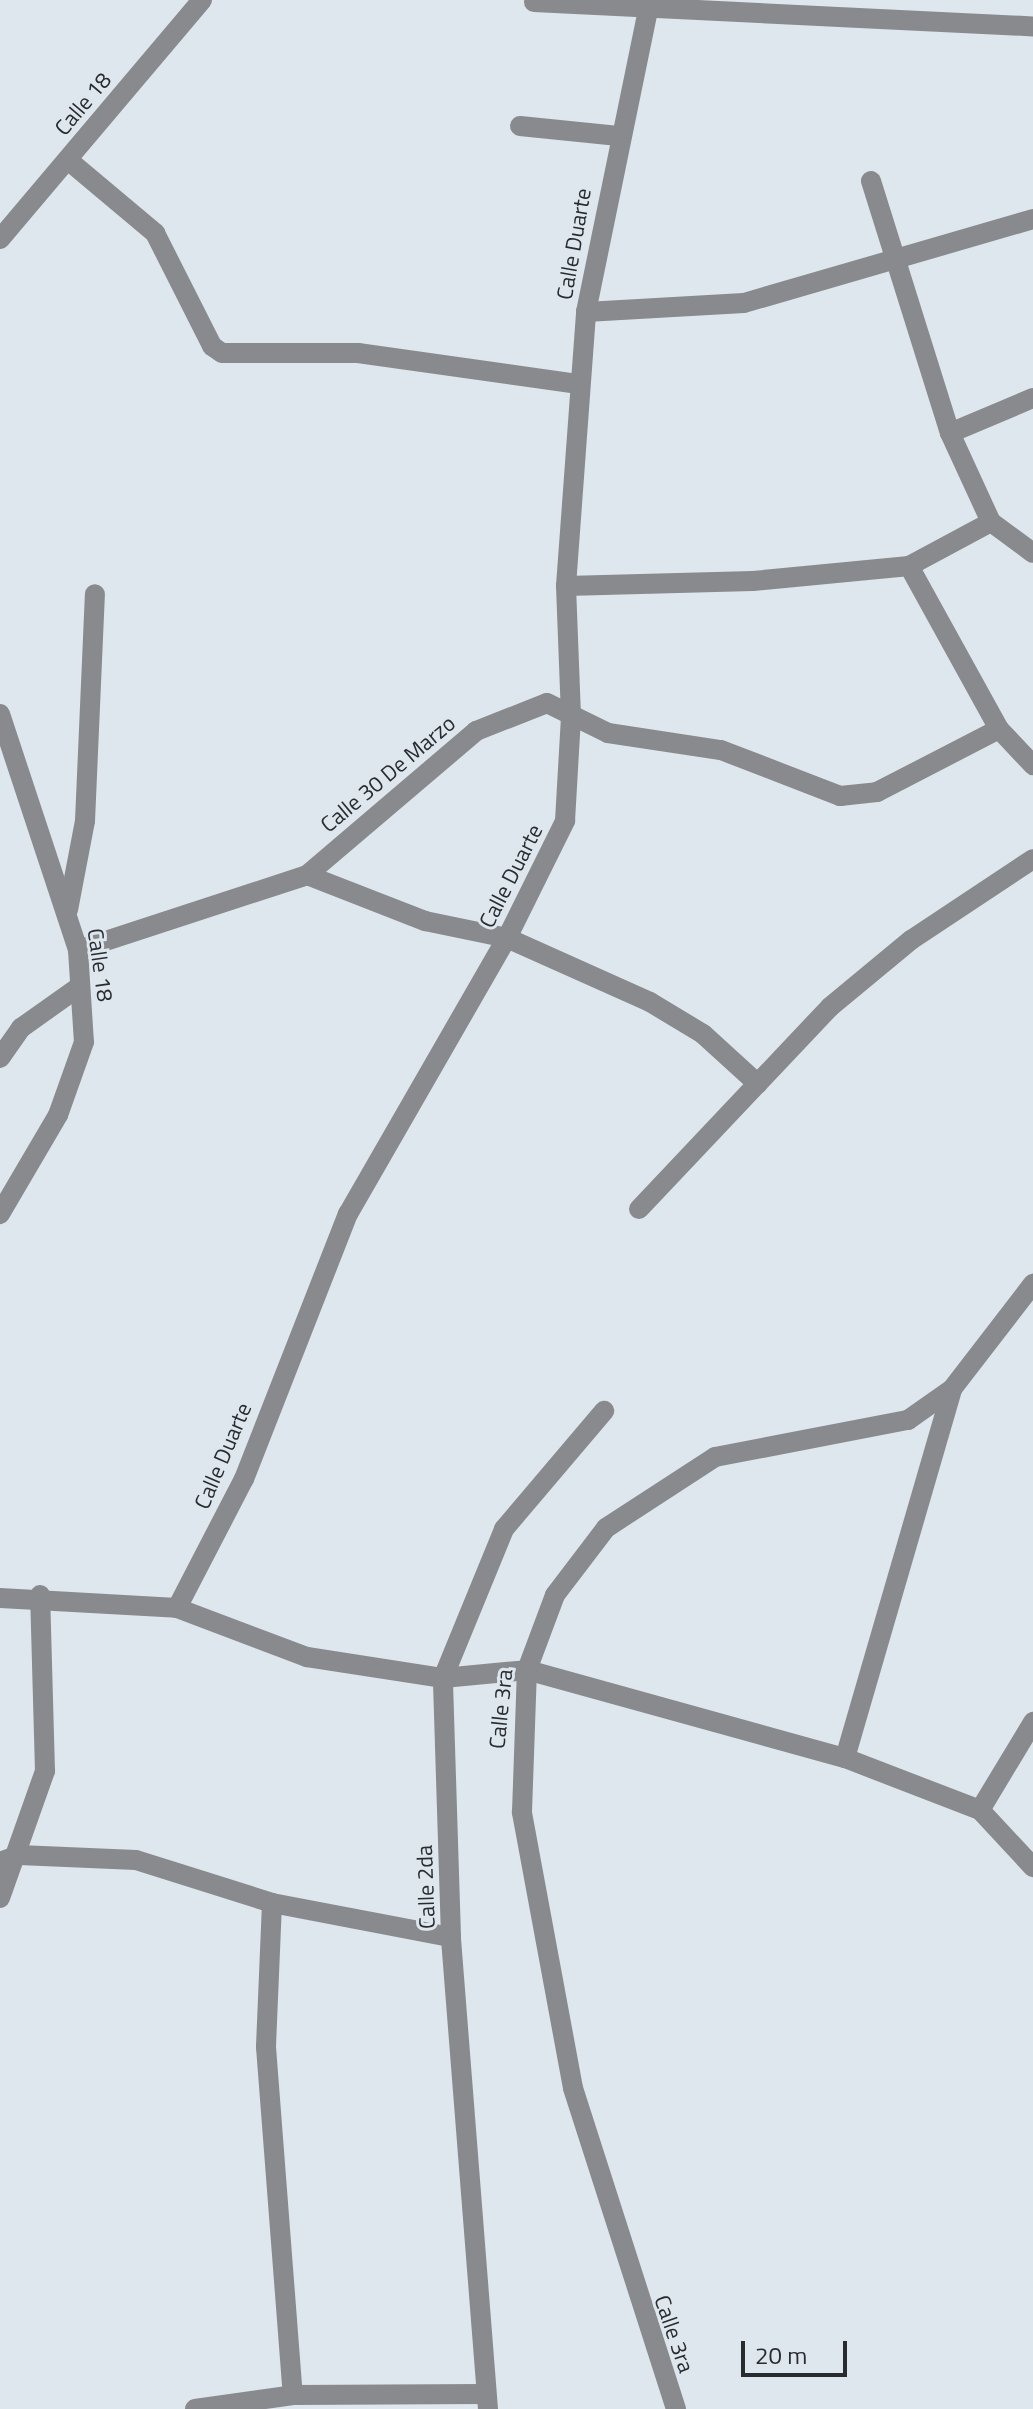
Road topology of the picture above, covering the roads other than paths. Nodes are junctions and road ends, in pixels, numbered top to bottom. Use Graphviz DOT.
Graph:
graph roads {
  1 [pos="202,0"];
  2 [pos="534,2"];
  3 [pos="649,3"];
  4 [pos="1033,26"];
  5 [pos="520,126"];
  6 [pos="618,136"];
  7 [pos="68,160"];
  8 [pos="871,181"];
  9 [pos="1033,219"];
  10 [pos="0,239"];
  11 [pos="896,263"];
  12 [pos="586,312"];
  13 [pos="579,384"];
  14 [pos="1033,398"];
  15 [pos="950,433"];
  16 [pos="991,522"];
  17 [pos="1033,553"];
  18 [pos="909,566"];
  19 [pos="566,586"];
  20 [pos="95,594"];
  21 [pos="0,714"];
  22 [pos="571,716"];
  23 [pos="999,729"];
  24 [pos="1033,765"];
  25 [pos="1033,859"];
  26 [pos="307,875"];
  27 [pos="67,914"];
  28 [pos="507,938"];
  29 [pos="78,950"];
  30 [pos="80,986"];
  31 [pos="0,1058"];
  32 [pos="758,1084"];
  33 [pos="639,1209"];
  34 [pos="0,1214"];
  35 [pos="1033,1284"];
  36 [pos="952,1389"];
  37 [pos="604,1411"];
  38 [pos="40,1595"];
  39 [pos="0,1598"];
  40 [pos="177,1608"];
  41 [pos="527,1670"];
  42 [pos="443,1678"];
  43 [pos="1033,1722"];
  44 [pos="845,1758"];
  45 [pos="980,1810"];
  46 [pos="10,1858"];
  47 [pos="1033,1867"];
  48 [pos="0,1898"];
  49 [pos="272,1903"];
  50 [pos="451,1937"];
  51 [pos="293,2395"];
  52 [pos="486,2402"];
  53 [pos="195,2409"];
  54 [pos="676,2409"];
  1 -- 7 [label="street, Calle 18"];
  2 -- 3 [label="street"];
  3 -- 4 [label="street"];
  3 -- 6 [label="street, Calle Duarte"];
  5 -- 6 [label="street"];
  6 -- 12 [label="street, Calle Duarte"];
  7 -- 10 [label="street, Calle 18"];
  7 -- 13 [label="street"];
  8 -- 11 [label="street"];
  9 -- 11 [label="street"];
  11 -- 12 [label="street"];
  11 -- 15 [label="street"];
  12 -- 13 [label="street, Calle Duarte"];
  13 -- 19 [label="street, Calle Duarte"];
  14 -- 15 [label="street"];
  15 -- 16 [label="street"];
  16 -- 17 [label="street"];
  16 -- 18 [label="street"];
  18 -- 19 [label="street"];
  18 -- 23 [label="street"];
  19 -- 22 [label="street, Calle Duarte"];
  20 -- 27 [label="street"];
  21 -- 27 [label="street, Calle 18"];
  22 -- 23 [label="street, Calle 30 De Marzo"];
  22 -- 26 [label="street, Calle 30 De Marzo"];
  22 -- 28 [label="street, Calle Duarte"];
  23 -- 24 [label="street"];
  25 -- 32 [label="street"];
  26 -- 28 [label="street"];
  26 -- 29 [label="street, Calle 30 De Marzo"];
  27 -- 29 [label="street, Calle 18"];
  28 -- 32 [label="street"];
  28 -- 40 [label="street, Calle Duarte"];
  29 -- 30 [label="street, Calle 18"];
  30 -- 31 [label="street"];
  30 -- 34 [label="street, Calle 18"];
  32 -- 33 [label="street"];
  35 -- 36 [label="street, Calle 3ra"];
  36 -- 41 [label="street, Calle 3ra"];
  36 -- 44 [label="street"];
  37 -- 42 [label="street, Calle 2da"];
  38 -- 39 [label="street"];
  38 -- 40 [label="street"];
  38 -- 46 [label="street"];
  40 -- 42 [label="street"];
  41 -- 42 [label="street"];
  41 -- 44 [label="street"];
  41 -- 54 [label="street, Calle 3ra"];
  42 -- 50 [label="street, Calle 2da"];
  43 -- 45 [label="street"];
  44 -- 45 [label="street"];
  45 -- 47 [label="street"];
  46 -- 48 [label="street"];
  46 -- 49 [label="street"];
  49 -- 50 [label="street"];
  49 -- 51 [label="street"];
  50 -- 52 [label="street, Calle 2da"];
  51 -- 52 [label="street"];
  51 -- 53 [label="street"];
}
